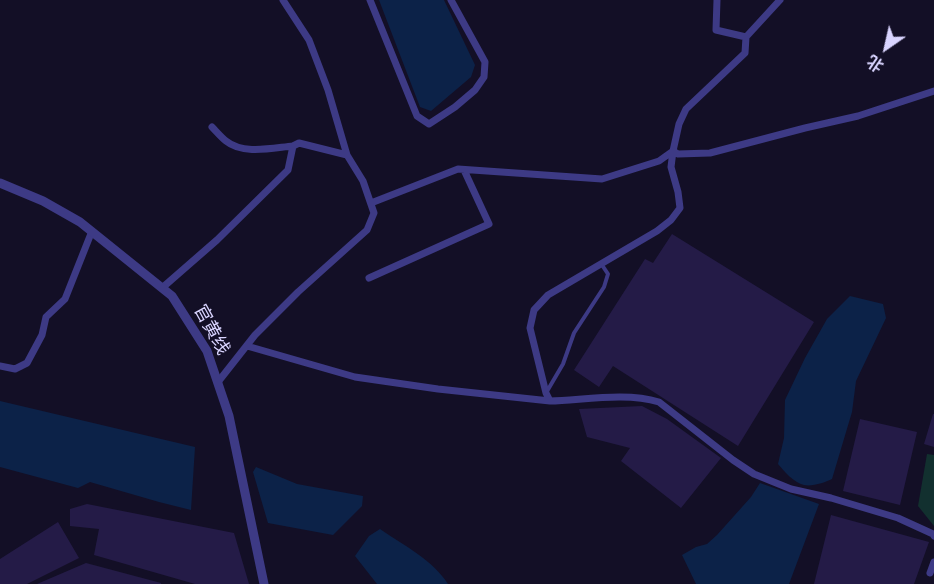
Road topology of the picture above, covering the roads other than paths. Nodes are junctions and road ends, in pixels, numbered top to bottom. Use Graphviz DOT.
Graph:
graph roads {
  1 [pos="283,0"];
  2 [pos="370,0"];
  3 [pos="451,0"];
  4 [pos="717,0"];
  5 [pos="780,0"];
  6 [pos="746,38"];
  7 [pos="934,91"];
  8 [pos="212,127"];
  9 [pos="293,146"];
  10 [pos="673,151"];
  11 [pos="347,154"];
  12 [pos="464,170"];
  13 [pos="0,183"];
  14 [pos="371,203"];
  15 [pos="92,231"];
  16 [pos="602,264"];
  17 [pos="369,278"];
  18 [pos="162,288"];
  19 [pos="247,346"];
  20 [pos="0,366"];
  21 [pos="218,382"];
  22 [pos="546,393"];
  23 [pos="549,401"];
  24 [pos="934,536"];
  25 [pos="934,562"];
  26 [pos="930,573"];
  27 [pos="264,584"];
  1 -- 11 [label="street"];
  2 -- 3 [label="street"];
  4 -- 6 [label="street"];
  5 -- 6 [label="street"];
  6 -- 10 [label="street"];
  7 -- 10 [label="street"];
  8 -- 9 [label="street"];
  9 -- 11 [label="street"];
  9 -- 18 [label="street"];
  10 -- 12 [label="street"];
  10 -- 16 [label="street"];
  11 -- 14 [label="street"];
  12 -- 14 [label="street"];
  12 -- 17 [label="street"];
  13 -- 15 [label="street, 官黄线"];
  14 -- 19 [label="street"];
  15 -- 18 [label="street, 官黄线"];
  15 -- 20 [label="street"];
  16 -- 22 [label="lane"];
  16 -- 22 [label="street"];
  18 -- 21 [label="street, 官黄线"];
  19 -- 21 [label="street"];
  19 -- 23 [label="street"];
  21 -- 27 [label="street, 官黄线"];
  22 -- 23 [label="street"];
  23 -- 24 [label="street"];
  25 -- 26 [label="street"];
}
